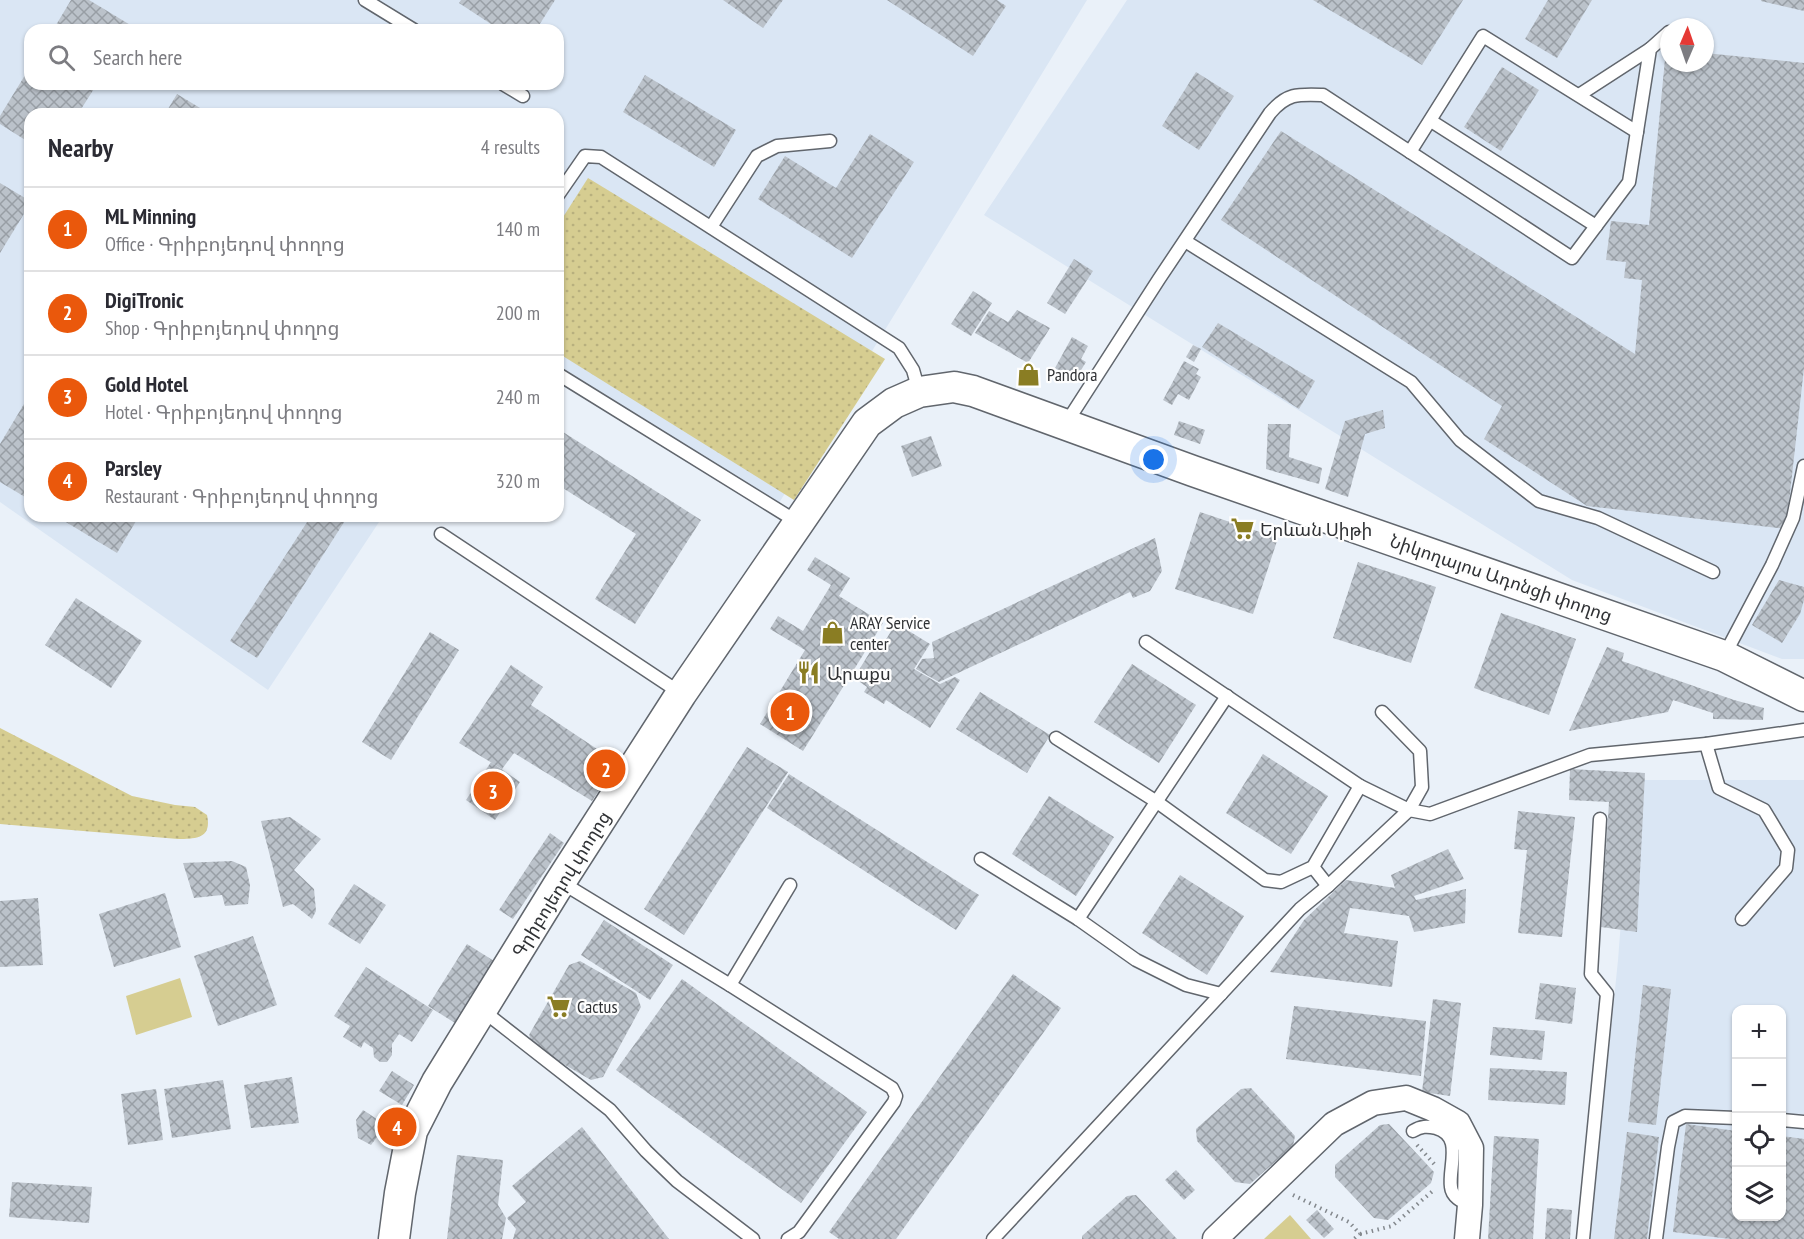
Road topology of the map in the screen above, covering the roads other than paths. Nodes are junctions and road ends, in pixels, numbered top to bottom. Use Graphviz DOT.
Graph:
graph roads {
  1 [pos="365,0"];
  2 [pos="404,24"];
  3 [pos="1660,40"];
  4 [pos="1650,49"];
  5 [pos="512,90"];
  6 [pos="1579,95"];
  7 [pos="522,96"];
  8 [pos="1431,121"];
  9 [pos="1637,132"];
  10 [pos="830,141"];
  11 [pos="1410,152"];
  12 [pos="564,186"];
  13 [pos="1596,226"];
  14 [pos="711,227"];
  15 [pos="1185,241"];
  16 [pos="564,378"];
  17 [pos="921,397"];
  18 [pos="1062,430"];
  19 [pos="1804,466"];
  20 [pos="1191,476"];
  21 [pos="804,525"];
  22 [pos="441,534"];
  23 [pos="1713,572"];
  24 [pos="1146,642"];
  25 [pos="1724,656"];
  26 [pos="1227,696"];
  27 [pos="1804,696"];
  28 [pos="685,697"];
  29 [pos="1804,707"];
  30 [pos="1382,712"];
  31 [pos="1804,730"];
  32 [pos="1056,738"];
  33 [pos="1706,744"];
  34 [pos="1360,786"];
  35 [pos="1157,802"];
  36 [pos="1409,810"];
  37 [pos="1600,819"];
  38 [pos="981,859"];
  39 [pos="1313,867"];
  40 [pos="789,885"];
  41 [pos="1328,886"];
  42 [pos="569,887"];
  43 [pos="1742,919"];
  44 [pos="1078,920"];
  45 [pos="730,985"];
  46 [pos="1221,994"];
  47 [pos="491,1017"];
  48 [pos="1732,1118"];
  49 [pos="1786,1120"];
  50 [pos="1804,1122"];
  51 [pos="1414,1137"];
  52 [pos="1470,1205"];
  53 [pos="394,1239"];
  54 [pos="405,1239"];
  55 [pos="753,1239"];
  56 [pos="788,1239"];
  57 [pos="993,1239"];
  58 [pos="1215,1239"];
  59 [pos="1467,1239"];
  60 [pos="1583,1239"];
  61 [pos="1656,1239"];
  1 -- 2 [label="lane"];
  3 -- 4 [label="lane"];
  4 -- 6 [label="lane"];
  4 -- 9 [label="lane"];
  5 -- 7 [label="lane"];
  6 -- 8 [label="lane"];
  6 -- 9 [label="lane"];
  8 -- 11 [label="lane"];
  8 -- 13 [label="lane"];
  9 -- 13 [label="lane"];
  10 -- 14 [label="lane"];
  11 -- 13 [label="lane"];
  11 -- 15 [label="lane"];
  12 -- 14 [label="lane"];
  14 -- 17 [label="lane"];
  15 -- 18 [label="lane"];
  15 -- 23 [label="lane"];
  16 -- 21 [label="lane"];
  17 -- 18 [label="street, Նիկողայոս Ադոնցի փողոց"];
  17 -- 21 [label="street, Գրիբոյեդով փողոց"];
  18 -- 20 [label="street, Նիկողայոս Ադոնցի փողոց"];
  19 -- 25 [label="lane"];
  20 -- 25 [label="street, Նիկողայոս Ադոնցի փողոց"];
  20 -- 29 [label="street, Նիկողայոս Ադոնցի փողոց"];
  21 -- 28 [label="street, Գրիբոյեդով փողոց"];
  22 -- 28 [label="lane"];
  24 -- 26 [label="lane"];
  25 -- 27 [label="street, Նիկողայոս Ադոնցի փողոց"];
  26 -- 34 [label="lane"];
  26 -- 35 [label="lane"];
  28 -- 42 [label="street, Գրիբոյեդով փողոց"];
  28 -- 53 [label="street, Գրիբոյեդով փողոց"];
  30 -- 36 [label="lane"];
  31 -- 33 [label="lane"];
  32 -- 35 [label="lane"];
  33 -- 36 [label="lane"];
  33 -- 43 [label="lane"];
  34 -- 36 [label="lane"];
  34 -- 39 [label="lane"];
  35 -- 39 [label="lane"];
  35 -- 44 [label="lane"];
  36 -- 41 [label="lane"];
  37 -- 60 [label="lane"];
  38 -- 44 [label="lane"];
  39 -- 41 [label="lane"];
  40 -- 45 [label="lane"];
  41 -- 46 [label="lane"];
  42 -- 45 [label="lane"];
  42 -- 47 [label="street, Գրիբոյեդով փողոց"];
  44 -- 46 [label="lane"];
  45 -- 56 [label="lane"];
  46 -- 57 [label="lane"];
  47 -- 54 [label="street, Գրիբոյեդով փողոց"];
  47 -- 55 [label="lane"];
  48 -- 61 [label="lane"];
  49 -- 50 [label="lane"];
  51 -- 52 [label="lane"];
  52 -- 58 [label="street"];
  52 -- 59 [label="street"];
}
